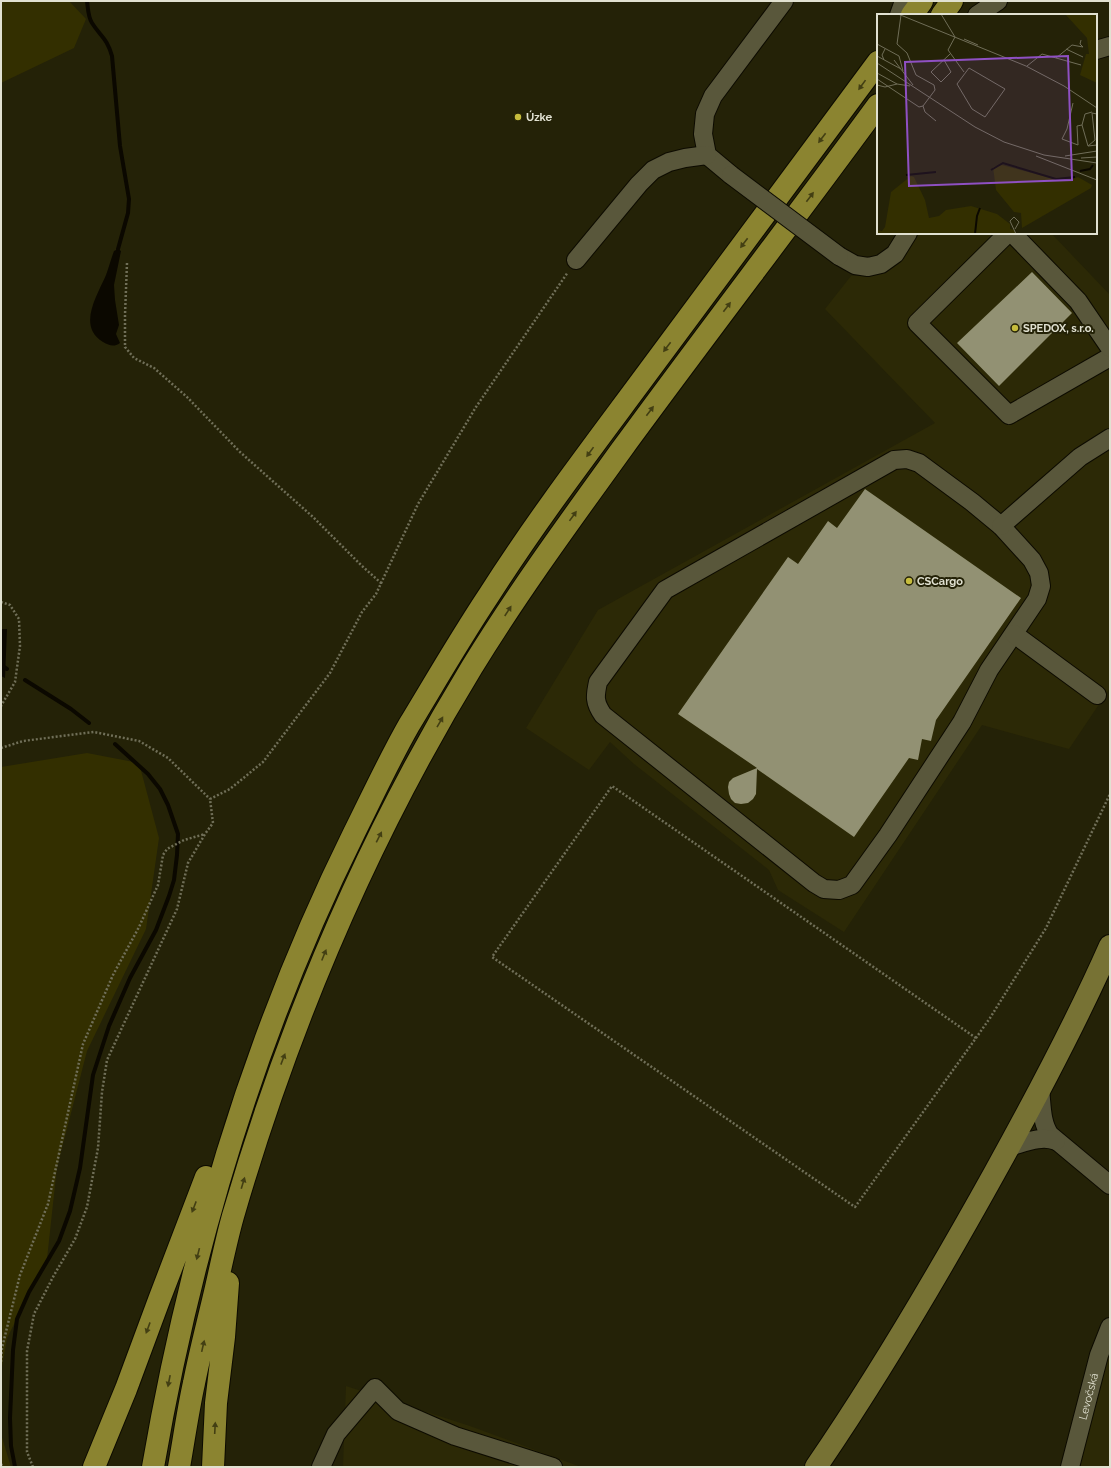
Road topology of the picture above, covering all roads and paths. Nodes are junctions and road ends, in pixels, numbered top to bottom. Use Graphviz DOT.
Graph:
graph roads {
  1 [pos="784,1"];
  2 [pos="904,1"];
  3 [pos="922,1"];
  4 [pos="952,1"];
  5 [pos="998,1"];
  6 [pos="899,14"];
  7 [pos="913,14"];
  8 [pos="943,14"];
  9 [pos="978,14"];
  10 [pos="1110,46"];
  11 [pos="1097,50"];
  12 [pos="877,63"];
  13 [pos="877,106"];
  14 [pos="706,155"];
  15 [pos="907,234"];
  16 [pos="1007,234"];
  17 [pos="1013,234"];
  18 [pos="576,260"];
  19 [pos="127,263"];
  20 [pos="1110,348"];
  21 [pos="1110,357"];
  22 [pos="1110,438"];
  23 [pos="1001,526"];
  24 [pos="381,583"];
  25 [pos="1,602"];
  26 [pos="1014,634"];
  27 [pos="1097,695"];
  28 [pos="3,699"];
  29 [pos="1,706"];
  30 [pos="1,748"];
  31 [pos="1110,794"];
  32 [pos="210,799"];
  33 [pos="205,834"];
  34 [pos="1110,946"];
  35 [pos="976,1038"];
  36 [pos="1040,1089"];
  37 [pos="1056,1141"];
  38 [pos="1009,1147"];
  39 [pos="227,1149"];
  40 [pos="1110,1185"];
  41 [pos="232,1220"];
  42 [pos="1110,1327"];
  43 [pos="1099,1355"];
  44 [pos="1,1362"];
  45 [pos="1110,1369"];
  46 [pos="194,1384"];
  47 [pos="97,1460"];
  48 [pos="1,1464"];
  49 [pos="3,1467"];
  50 [pos="33,1467"];
  51 [pos="153,1467"];
  52 [pos="179,1467"];
  53 [pos="194,1467"];
  54 [pos="213,1467"];
  55 [pos="321,1467"];
  56 [pos="553,1467"];
  57 [pos="816,1467"];
  58 [pos="1070,1467"];
  1 -- 14 [label="street"];
  2 -- 6 [label="street"];
  3 -- 7 [label="highway"];
  4 -- 8 [label="highway"];
  5 -- 9 [label="street"];
  10 -- 11 [label="street"];
  12 -- 39 [label="highway, one-way"];
  41 -- 13 [label="highway, one-way"];
  14 -- 15 [label="street, bridge"];
  14 -- 18 [label="street"];
  16 -- 21 [label="street"];
  17 -- 20 [label="street"];
  18 -- 24 [label="path"];
  19 -- 24 [label="path"];
  22 -- 23 [label="street"];
  23 -- 26 [label="street"];
  23 -- 26 [label="street"];
  24 -- 32 [label="path"];
  25 -- 28 [label="path"];
  26 -- 27 [label="street"];
  28 -- 29 [label="path"];
  30 -- 32 [label="path"];
  31 -- 35 [label="path"];
  32 -- 33 [label="path"];
  33 -- 44 [label="path"];
  33 -- 50 [label="path"];
  34 -- 36 [label="main road"];
  35 -- 35 [label="path"];
  36 -- 37 [label="street"];
  36 -- 38 [label="main road"];
  37 -- 38 [label="street"];
  37 -- 40 [label="street"];
  38 -- 57 [label="main road"];
  39 -- 47 [label="highway, one-way"];
  39 -- 51 [label="highway, one-way"];
  46 -- 41 [label="highway, one-way"];
  54 -- 41 [label="highway, one-way"];
  42 -- 43 [label="street, Levočská"];
  43 -- 45 [label="street"];
  43 -- 58 [label="street, Levočská"];
  46 -- 52 [label="highway"];
  46 -- 53 [label="highway"];
  48 -- 49 [label="path"];
  55 -- 56 [label="street"];
}
